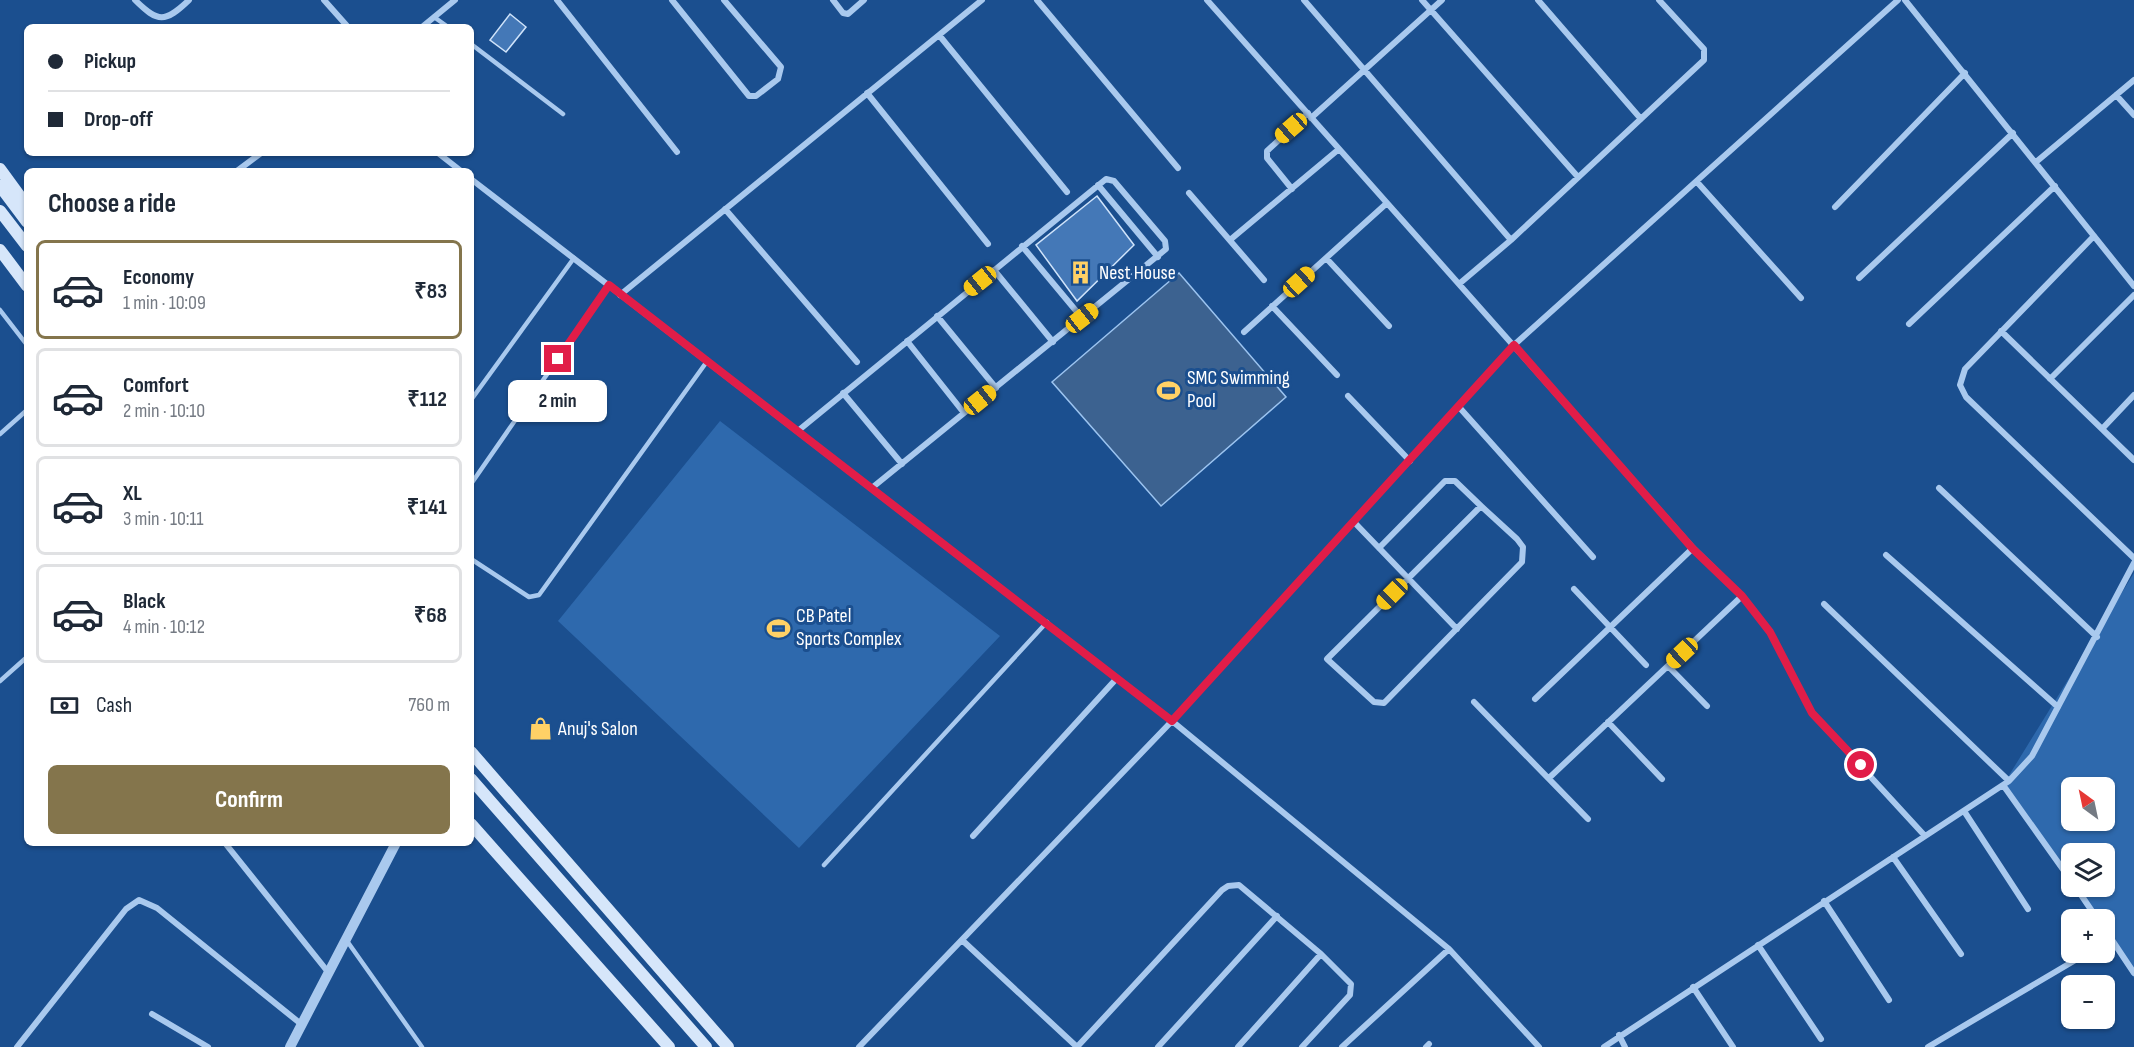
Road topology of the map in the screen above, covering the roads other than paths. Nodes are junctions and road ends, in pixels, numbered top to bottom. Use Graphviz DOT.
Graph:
graph roads {
  1 [pos="135,0"];
  2 [pos="189,0"];
  3 [pos="324,0"];
  4 [pos="455,0"];
  5 [pos="557,0"];
  6 [pos="672,0"];
  7 [pos="724,0"];
  8 [pos="832,0"];
  9 [pos="864,0"];
  10 [pos="982,0"];
  11 [pos="1037,0"];
  12 [pos="1207,0"];
  13 [pos="1304,0"];
  14 [pos="1422,0"];
  15 [pos="1442,0"];
  16 [pos="1538,0"];
  17 [pos="1659,0"];
  18 [pos="1898,0"];
  19 [pos="1905,0"];
  20 [pos="1431,11"];
  21 [pos="434,17"];
  22 [pos="345,24"];
  23 [pos="426,24"];
  24 [pos="444,24"];
  25 [pos="939,36"];
  26 [pos="474,46"];
  27 [pos="1363,69"];
  28 [pos="1965,73"];
  29 [pos="2134,80"];
  30 [pos="867,93"];
  31 [pos="2116,95"];
  32 [pos="563,114"];
  33 [pos="2134,115"];
  34 [pos="1309,116"];
  35 [pos="1641,119"];
  36 [pos="2013,133"];
  37 [pos="1339,149"];
  38 [pos="677,152"];
  39 [pos="257,156"];
  40 [pos="442,156"];
  41 [pos="2036,162"];
  42 [pos="241,168"];
  43 [pos="457,168"];
  44 [pos="1178,168"];
  45 [pos="0,169"];
  46 [pos="1578,177"];
  47 [pos="474,180"];
  48 [pos="1697,182"];
  49 [pos="1098,185"];
  50 [pos="0,186"];
  51 [pos="2055,186"];
  52 [pos="1292,189"];
  53 [pos="1067,192"];
  54 [pos="1189,193"];
  55 [pos="24,202"];
  56 [pos="1387,203"];
  57 [pos="1835,207"];
  58 [pos="725,209"];
  59 [pos="0,211"];
  60 [pos="24,218"];
  61 [pos="2094,236"];
  62 [pos="1230,240"];
  63 [pos="1511,240"];
  64 [pos="24,242"];
  65 [pos="988,244"];
  66 [pos="1022,246"];
  67 [pos="0,250"];
  68 [pos="1158,257"];
  69 [pos="574,258"];
  70 [pos="1326,258"];
  71 [pos="994,270"];
  72 [pos="1858,278"];
  73 [pos="1264,280"];
  74 [pos="24,282"];
  75 [pos="1460,284"];
  76 [pos="609,285"];
  77 [pos="2134,286"];
  78 [pos="620,295"];
  79 [pos="2134,295"];
  80 [pos="1801,298"];
  81 [pos="1272,306"];
  82 [pos="0,310"];
  83 [pos="937,316"];
  84 [pos="1082,318"];
  85 [pos="1909,324"];
  86 [pos="1389,326"];
  87 [pos="2001,331"];
  88 [pos="1244,332"];
  89 [pos="24,341"];
  90 [pos="907,341"];
  91 [pos="1053,342"];
  92 [pos="1514,345"];
  93 [pos="708,360"];
  94 [pos="857,362"];
  95 [pos="1337,375"];
  96 [pos="2050,379"];
  97 [pos="996,388"];
  98 [pos="843,393"];
  99 [pos="2134,394"];
  100 [pos="474,396"];
  101 [pos="1348,396"];
  102 [pos="1459,407"];
  103 [pos="24,413"];
  104 [pos="964,413"];
  105 [pos="2102,429"];
  106 [pos="799,430"];
  107 [pos="0,434"];
  108 [pos="1410,460"];
  109 [pos="2134,460"];
  110 [pos="902,464"];
  111 [pos="474,480"];
  112 [pos="873,487"];
  113 [pos="1939,488"];
  114 [pos="1481,506"];
  115 [pos="1354,522"];
  116 [pos="1379,548"];
  117 [pos="1693,549"];
  118 [pos="1886,555"];
  119 [pos="1593,557"];
  120 [pos="2134,560"];
  121 [pos="474,561"];
  122 [pos="1408,578"];
  123 [pos="1574,589"];
  124 [pos="1742,596"];
  125 [pos="1824,604"];
  126 [pos="1047,622"];
  127 [pos="1611,628"];
  128 [pos="1457,629"];
  129 [pos="2097,637"];
  130 [pos="24,660"];
  131 [pos="1646,665"];
  132 [pos="1668,666"];
  133 [pos="1117,678"];
  134 [pos="0,681"];
  135 [pos="1535,699"];
  136 [pos="1474,702"];
  137 [pos="1707,706"];
  138 [pos="2058,707"];
  139 [pos="1172,721"];
  140 [pos="1608,722"];
  141 [pos="474,755"];
  142 [pos="1549,778"];
  143 [pos="1662,779"];
  144 [pos="474,782"];
  145 [pos="2006,783"];
  146 [pos="1964,811"];
  147 [pos="1588,819"];
  148 [pos="474,827"];
  149 [pos="973,836"];
  150 [pos="1925,836"];
  151 [pos="227,846"];
  152 [pos="394,846"];
  153 [pos="1893,857"];
  154 [pos="824,865"];
  155 [pos="2061,866"];
  156 [pos="1824,902"];
  157 [pos="2028,909"];
  158 [pos="1277,916"];
  159 [pos="346,939"];
  160 [pos="963,940"];
  161 [pos="2115,944"];
  162 [pos="1758,945"];
  163 [pos="1449,948"];
  164 [pos="1321,954"];
  165 [pos="1961,954"];
  166 [pos="2070,963"];
  167 [pos="328,972"];
  168 [pos="2134,973"];
  169 [pos="1693,987"];
  170 [pos="1889,1000"];
  171 [pos="152,1014"];
  172 [pos="301,1024"];
  173 [pos="1619,1035"];
  174 [pos="1821,1039"];
  175 [pos="17,1047"];
  176 [pos="208,1047"];
  177 [pos="290,1047"];
  178 [pos="422,1047"];
  179 [pos="669,1047"];
  180 [pos="706,1047"];
  181 [pos="728,1047"];
  182 [pos="859,1047"];
  183 [pos="1158,1047"];
  184 [pos="1238,1047"];
  185 [pos="1302,1047"];
  186 [pos="1341,1047"];
  187 [pos="1539,1047"];
  188 [pos="1604,1047"];
  189 [pos="1625,1047"];
  190 [pos="1733,1047"];
  191 [pos="1928,1047"];
  1 -- 2 [label="street"];
  3 -- 22 [label="street"];
  4 -- 21 [label="street"];
  5 -- 38 [label="street"];
  6 -- 7 [label="street"];
  8 -- 9 [label="street"];
  10 -- 25 [label="street"];
  11 -- 44 [label="street"];
  12 -- 34 [label="street"];
  13 -- 27 [label="street"];
  14 -- 20 [label="street"];
  15 -- 20 [label="street"];
  16 -- 35 [label="street"];
  17 -- 35 [label="street"];
  18 -- 48 [label="street"];
  19 -- 28 [label="street"];
  20 -- 27 [label="street"];
  20 -- 46 [label="street"];
  21 -- 23 [label="street"];
  21 -- 24 [label="lane"];
  25 -- 30 [label="street"];
  25 -- 53 [label="street"];
  26 -- 32 [label="lane"];
  27 -- 34 [label="street"];
  27 -- 63 [label="street"];
  28 -- 36 [label="street"];
  28 -- 57 [label="street"];
  29 -- 31 [label="street"];
  30 -- 58 [label="street"];
  30 -- 65 [label="street"];
  31 -- 33 [label="street"];
  31 -- 41 [label="street"];
  34 -- 37 [label="street"];
  34 -- 52 [label="street"];
  35 -- 46 [label="street"];
  36 -- 41 [label="street"];
  36 -- 72 [label="street"];
  37 -- 52 [label="street"];
  37 -- 56 [label="street"];
  39 -- 42 [label="street"];
  40 -- 43 [label="street"];
  41 -- 51 [label="street"];
  45 -- 55 [label="main road"];
  46 -- 63 [label="street"];
  47 -- 69 [label="street"];
  48 -- 80 [label="street"];
  48 -- 92 [label="street"];
  49 -- 66 [label="street"];
  49 -- 68 [label="street"];
  49 -- 68 [label="street"];
  50 -- 60 [label="main road"];
  51 -- 61 [label="street"];
  51 -- 85 [label="street"];
  52 -- 62 [label="street"];
  54 -- 62 [label="street"];
  56 -- 70 [label="street"];
  56 -- 75 [label="street"];
  58 -- 78 [label="street"];
  58 -- 94 [label="street"];
  59 -- 64 [label="main road"];
  61 -- 77 [label="street"];
  61 -- 87 [label="street"];
  62 -- 73 [label="street"];
  63 -- 75 [label="street"];
  66 -- 71 [label="street"];
  66 -- 84 [label="street"];
  67 -- 74 [label="main road"];
  68 -- 84 [label="street"];
  69 -- 76 [label="street"];
  69 -- 100 [label="lane"];
  70 -- 81 [label="street"];
  70 -- 86 [label="street"];
  71 -- 83 [label="street"];
  71 -- 91 [label="street"];
  75 -- 92 [label="street"];
  76 -- 78 [label="street"];
  76 -- 111 [label="lane"];
  78 -- 93 [label="street"];
  79 -- 96 [label="street"];
  81 -- 88 [label="street"];
  81 -- 95 [label="street"];
  82 -- 89 [label="lane"];
  83 -- 90 [label="street"];
  83 -- 97 [label="street"];
  84 -- 91 [label="street"];
  87 -- 96 [label="street"];
  87 -- 120 [label="street"];
  90 -- 98 [label="street"];
  90 -- 104 [label="street"];
  91 -- 97 [label="street"];
  92 -- 102 [label="street"];
  92 -- 117 [label="street"];
  93 -- 106 [label="street"];
  93 -- 121 [label="lane"];
  96 -- 105 [label="street"];
  97 -- 104 [label="street"];
  98 -- 106 [label="street"];
  98 -- 110 [label="street"];
  99 -- 105 [label="street"];
  101 -- 108 [label="street"];
  102 -- 108 [label="street"];
  102 -- 119 [label="street"];
  103 -- 107 [label="lane"];
  104 -- 110 [label="street"];
  105 -- 109 [label="street"];
  106 -- 112 [label="street"];
  108 -- 115 [label="street"];
  110 -- 112 [label="street"];
  112 -- 126 [label="street"];
  113 -- 129 [label="street"];
  114 -- 116 [label="street"];
  114 -- 122 [label="street"];
  114 -- 128 [label="street"];
  115 -- 116 [label="street"];
  115 -- 139 [label="street"];
  116 -- 122 [label="street"];
  117 -- 124 [label="street"];
  117 -- 127 [label="street"];
  118 -- 138 [label="street"];
  120 -- 129 [label="street"];
  122 -- 128 [label="street"];
  122 -- 128 [label="street"];
  123 -- 127 [label="street"];
  124 -- 132 [label="street"];
  124 -- 150 [label="street"];
  125 -- 145 [label="street"];
  126 -- 133 [label="street"];
  126 -- 154 [label="lane"];
  127 -- 131 [label="street"];
  127 -- 135 [label="street"];
  129 -- 138 [label="street"];
  130 -- 134 [label="lane"];
  132 -- 137 [label="street"];
  132 -- 140 [label="street"];
  133 -- 139 [label="street"];
  133 -- 149 [label="street"];
  136 -- 142 [label="street"];
  138 -- 145 [label="street"];
  139 -- 160 [label="street"];
  139 -- 163 [label="street"];
  140 -- 142 [label="street"];
  140 -- 143 [label="street"];
  141 -- 181 [label="main road"];
  142 -- 147 [label="street"];
  144 -- 180 [label="main road"];
  145 -- 146 [label="street"];
  145 -- 155 [label="street"];
  146 -- 150 [label="street"];
  146 -- 157 [label="street"];
  148 -- 179 [label="main road"];
  150 -- 153 [label="street"];
  151 -- 167 [label="street"];
  152 -- 159 [label="street"];
  153 -- 156 [label="street"];
  153 -- 165 [label="street"];
  156 -- 162 [label="street"];
  156 -- 170 [label="street"];
  158 -- 160 [label="street"];
  158 -- 164 [label="street"];
  158 -- 183 [label="street"];
  159 -- 167 [label="street"];
  159 -- 178 [label="lane"];
  160 -- 182 [label="street"];
  161 -- 168 [label="street"];
  162 -- 169 [label="street"];
  162 -- 174 [label="street"];
  163 -- 186 [label="street"];
  163 -- 187 [label="street"];
  164 -- 184 [label="street"];
  164 -- 185 [label="street"];
  166 -- 191 [label="street"];
  167 -- 172 [label="street"];
  169 -- 173 [label="street"];
  169 -- 190 [label="street"];
  171 -- 176 [label="street"];
  172 -- 175 [label="street"];
  172 -- 177 [label="street"];
  173 -- 188 [label="street"];
  173 -- 189 [label="street"];
}
